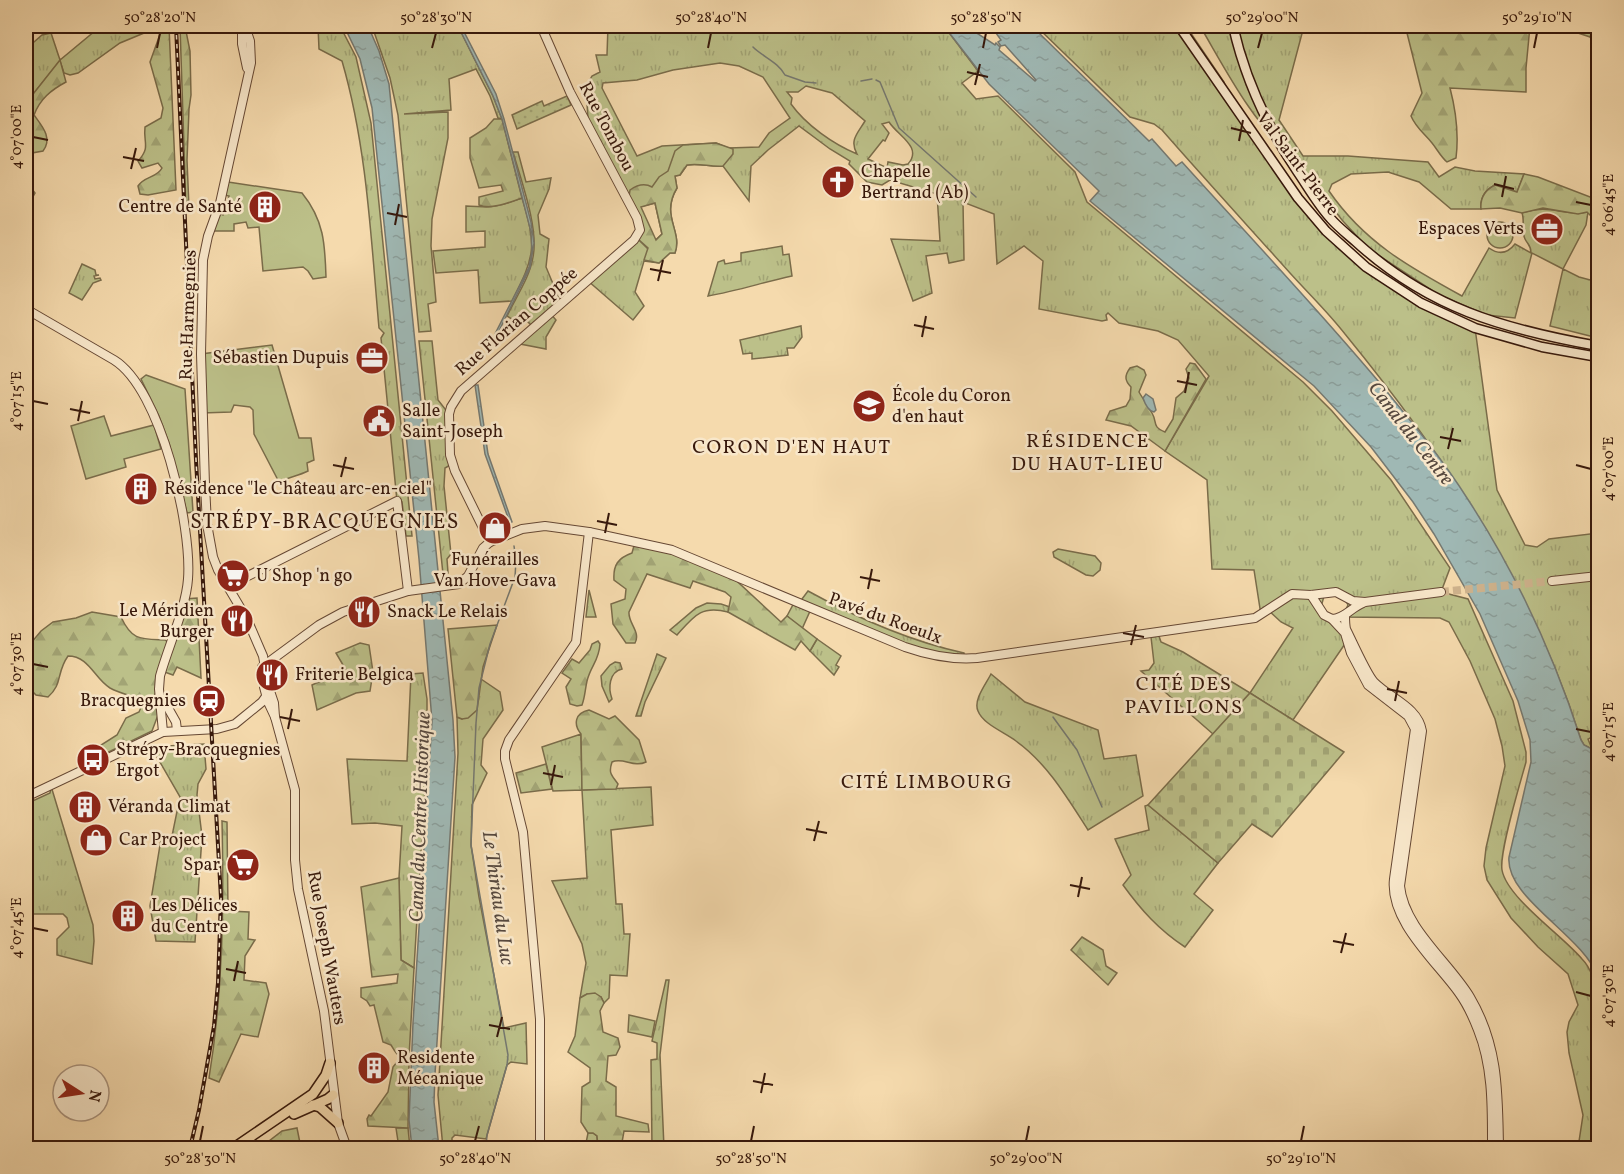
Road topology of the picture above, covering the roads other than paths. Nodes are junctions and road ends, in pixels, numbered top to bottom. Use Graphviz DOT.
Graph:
graph roads {
  1 [pos="243,26"];
  2 [pos="541,26"];
  3 [pos="1179,26"];
  4 [pos="1233,26"];
  5 [pos="634,240"];
  6 [pos="26,309"];
  7 [pos="1599,346"];
  8 [pos="1599,357"];
  9 [pos="593,533"];
  10 [pos="490,542"];
  11 [pos="1599,576"];
  12 [pos="1552,581"];
  13 [pos="228,586"];
  14 [pos="411,590"];
  15 [pos="1329,592"];
  16 [pos="1441,592"];
  17 [pos="1311,595"];
  18 [pos="1345,597"];
  19 [pos="1365,602"];
  20 [pos="1321,609"];
  21 [pos="1346,613"];
  22 [pos="1332,619"];
  23 [pos="263,666"];
  24 [pos="160,694"];
  25 [pos="263,700"];
  26 [pos="276,713"];
  27 [pos="177,730"];
  28 [pos="163,732"];
  29 [pos="26,797"];
  30 [pos="330,1063"];
  31 [pos="313,1094"];
  32 [pos="333,1095"];
  33 [pos="313,1105"];
  34 [pos="338,1123"];
  35 [pos="234,1149"];
  36 [pos="242,1149"];
  37 [pos="347,1149"];
  38 [pos="540,1149"];
  39 [pos="1492,1149"];
  40 [pos="1498,1149"];
  1 -- 13 [label="street, Rue Harmegnies"];
  2 -- 5 [label="street, Rue Tombou"];
  3 -- 8 [label="main road, Val Saint-Pierre"];
  4 -- 7 [label="main road, Val Saint-Pierre"];
  5 -- 10 [label="street, Rue Florian Coppée"];
  6 -- 24 [label="street"];
  9 -- 10 [label="street, Pavé du Roeulx"];
  9 -- 17 [label="street, Pavé du Roeulx"];
  9 -- 38 [label="street"];
  10 -- 14 [label="street"];
  11 -- 12 [label="street"];
  13 -- 14 [label="street"];
  13 -- 23 [label="street"];
  14 -- 23 [label="street"];
  15 -- 17 [label="street, Pavé du Roeulx"];
  15 -- 18 [label="street"];
  15 -- 20 [label="street"];
  16 -- 19 [label="street"];
  17 -- 20 [label="street"];
  18 -- 19 [label="street"];
  18 -- 21 [label="street"];
  19 -- 21 [label="street"];
  20 -- 22 [label="street"];
  21 -- 22 [label="street"];
  21 -- 40 [label="street"];
  22 -- 39 [label="street"];
  23 -- 25 [label="street"];
  23 -- 25 [label="street"];
  24 -- 27 [label="street"];
  24 -- 28 [label="street"];
  25 -- 26 [label="street"];
  25 -- 26 [label="street"];
  25 -- 26 [label="street"];
  25 -- 27 [label="street"];
  26 -- 30 [label="street, Rue Joseph Wauters"];
  27 -- 28 [label="street"];
  28 -- 29 [label="street"];
  30 -- 31 [label="highway"];
  30 -- 32 [label="street, Rue Joseph Wauters"];
  31 -- 32 [label="highway"];
  31 -- 35 [label="highway"];
  32 -- 33 [label="highway"];
  32 -- 34 [label="street, Rue Joseph Wauters"];
  33 -- 34 [label="highway"];
  33 -- 36 [label="highway"];
  34 -- 37 [label="street, Rue Joseph Wauters"];
}
